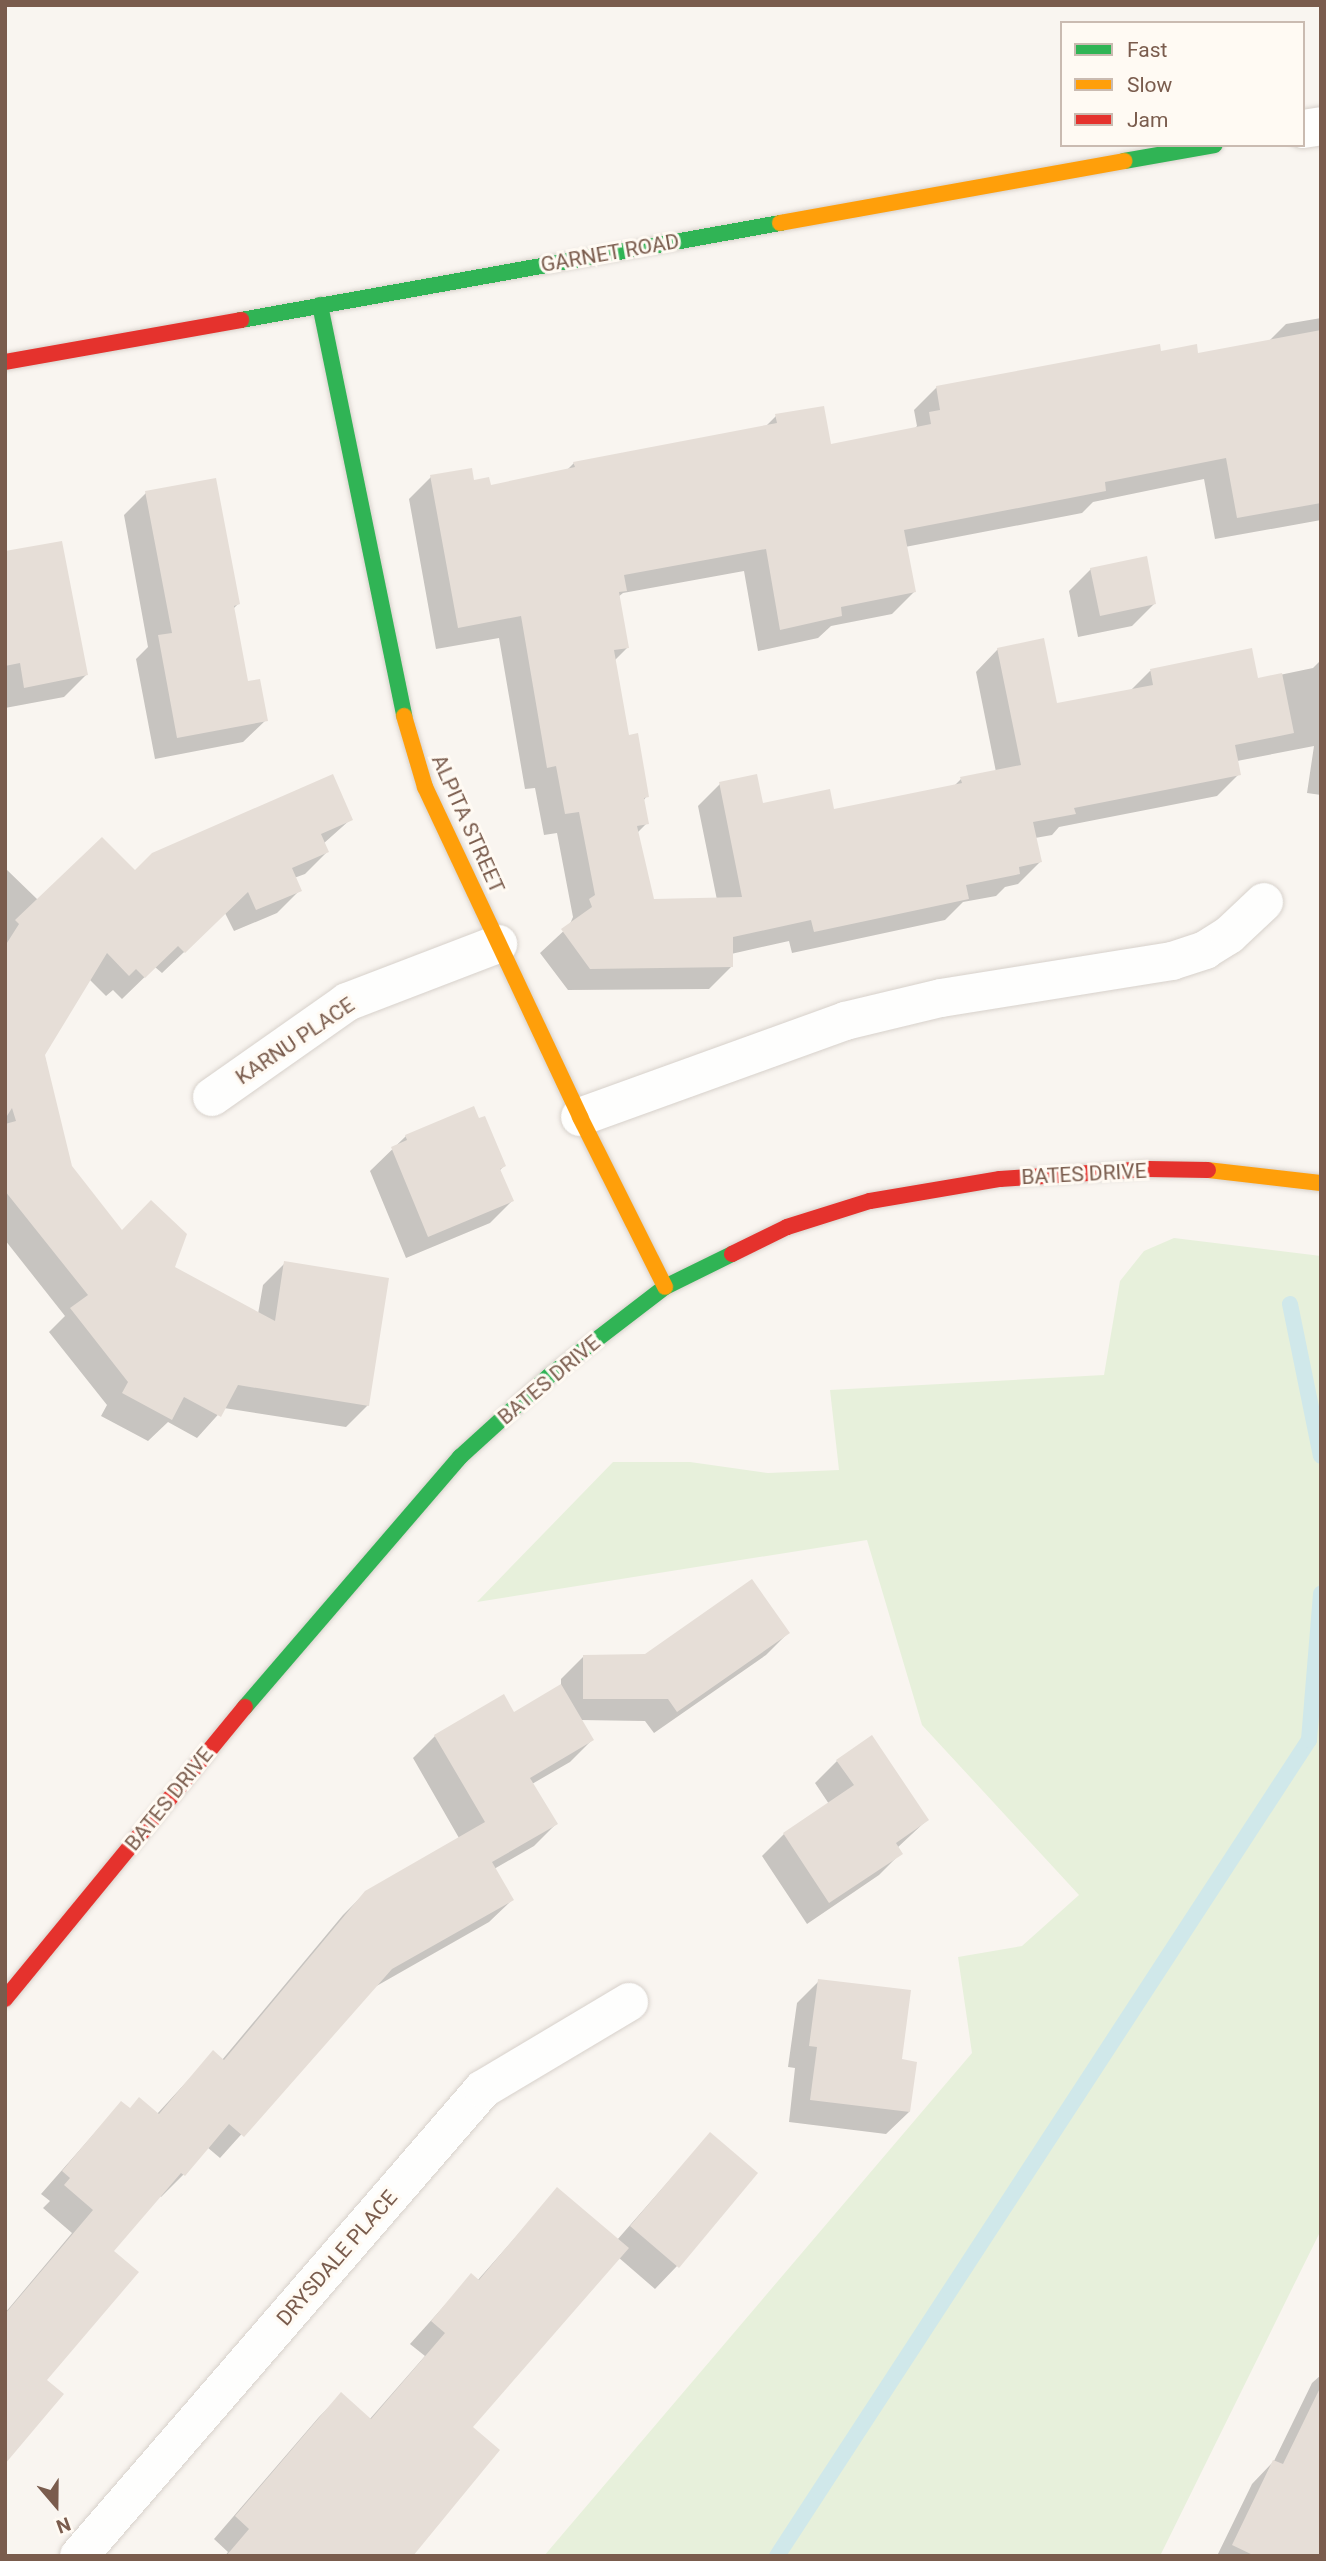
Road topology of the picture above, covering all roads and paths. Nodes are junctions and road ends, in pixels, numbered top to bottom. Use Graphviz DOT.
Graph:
graph roads {
  1 [pos="1203,147"];
  2 [pos="320,305"];
  3 [pos="5,362"];
  4 [pos="1264,902"];
  5 [pos="498,944"];
  6 [pos="212,1097"];
  7 [pos="580,1117"];
  8 [pos="1321,1183"];
  9 [pos="665,1287"];
  10 [pos="5,2000"];
  11 [pos="629,2002"];
  12 [pos="79,2556"];
  1 -- 2 [label="street, GARNET ROAD"];
  2 -- 3 [label="street, GARNET ROAD"];
  2 -- 5 [label="street, ALPITA STREET"];
  4 -- 7 [label="street"];
  5 -- 6 [label="street, KARNU PLACE"];
  5 -- 7 [label="street, ALPITA STREET"];
  7 -- 9 [label="street, ALPITA STREET"];
  8 -- 9 [label="street, BATES DRIVE"];
  9 -- 10 [label="street, BATES DRIVE"];
  11 -- 12 [label="street, DRYSDALE PLACE"];
}
